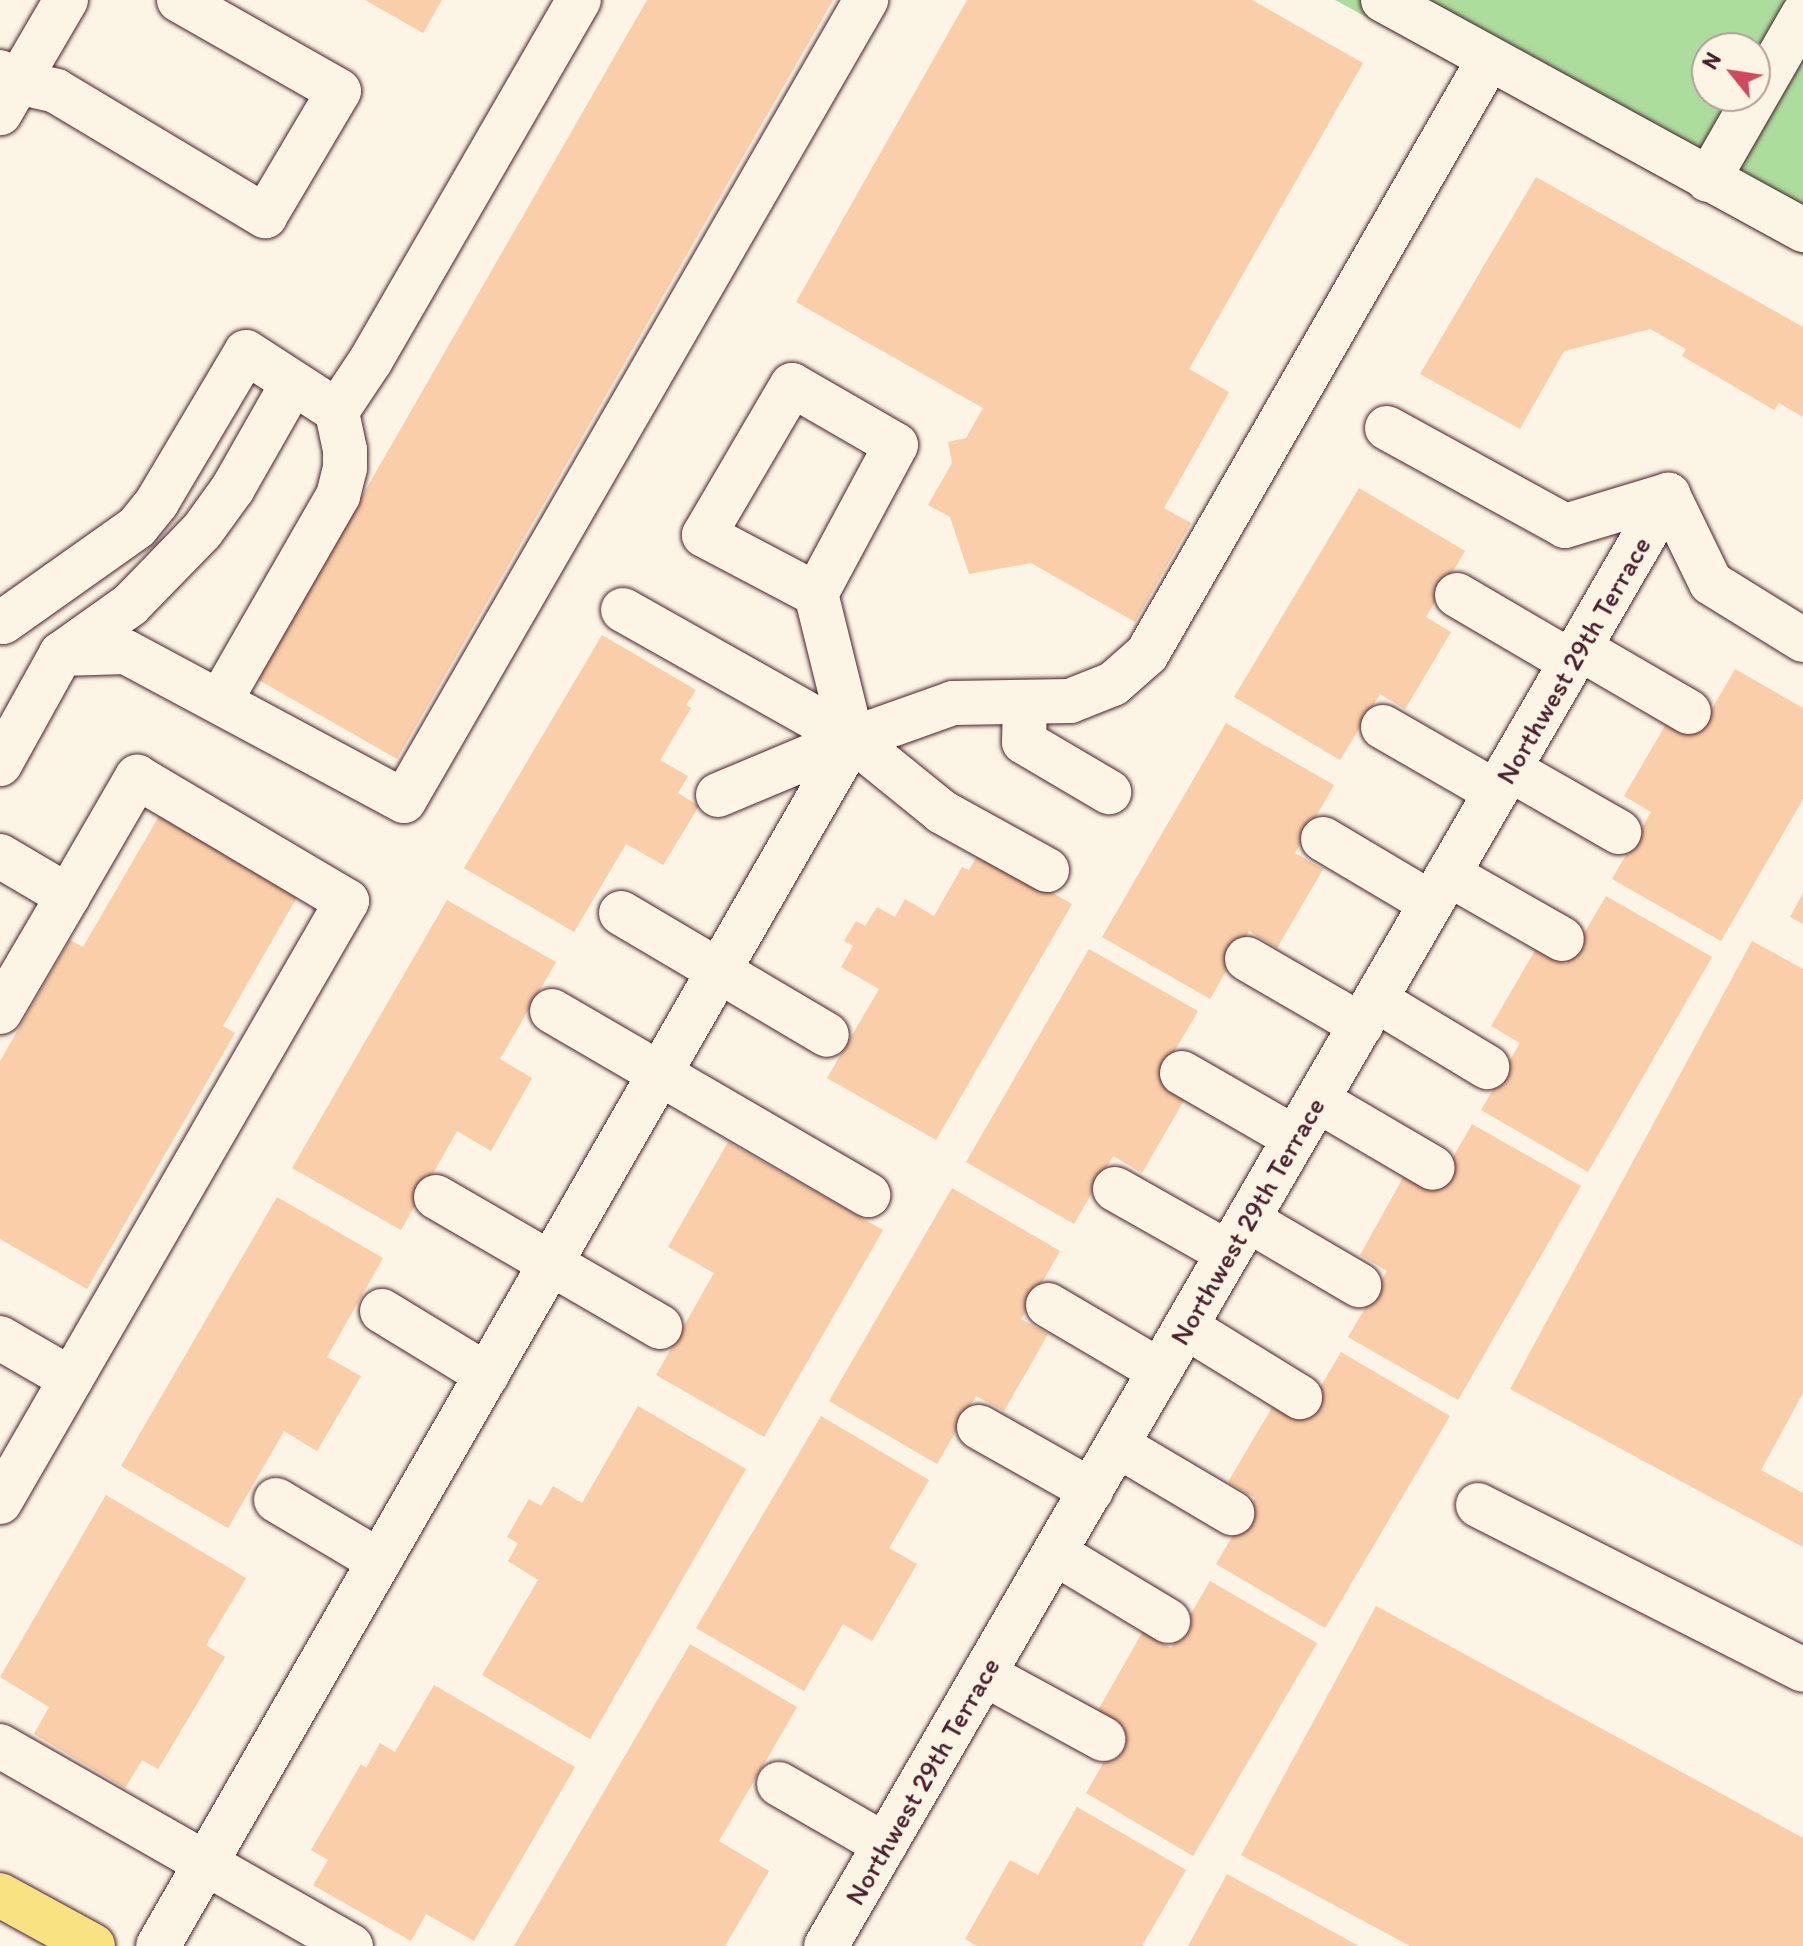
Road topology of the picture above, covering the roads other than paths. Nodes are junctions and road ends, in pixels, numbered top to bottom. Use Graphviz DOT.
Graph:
graph roads {
  1 [pos="66,0"];
  2 [pos="179,0"];
  3 [pos="579,0"];
  4 [pos="866,0"];
  5 [pos="1383,0"];
  6 [pos="1803,15"];
  7 [pos="1489,59"];
  8 [pos="6,89"];
  9 [pos="1708,180"];
  10 [pos="1803,230"];
  11 [pos="292,384"];
  12 [pos="337,411"];
  13 [pos="1387,428"];
  14 [pos="1668,495"];
  15 [pos="816,594"];
  16 [pos="1457,595"];
  17 [pos="623,610"];
  18 [pos="1,621"];
  19 [pos="1803,640"];
  20 [pos="61,654"];
  21 [pos="1575,655"];
  22 [pos="220,701"];
  23 [pos="1025,702"];
  24 [pos="1689,712"];
  25 [pos="1383,727"];
  26 [pos="852,739"];
  27 [pos="0,764"];
  28 [pos="1503,780"];
  29 [pos="1109,792"];
  30 [pos="718,795"];
  31 [pos="1619,832"];
  32 [pos="1323,839"];
  33 [pos="0,856"];
  34 [pos="1047,870"];
  35 [pos="1440,889"];
  36 [pos="68,896"];
  37 [pos="621,913"];
  38 [pos="1562,939"];
  39 [pos="1247,959"];
  40 [pos="719,969"];
  41 [pos="552,1011"];
  42 [pos="0,1012"];
  43 [pos="1368,1012"];
  44 [pos="827,1035"];
  45 [pos="1487,1067"];
  46 [pos="661,1072"];
  47 [pos="1182,1073"];
  48 [pos="1317,1100"];
  49 [pos="1295,1138"];
  50 [pos="1433,1168"];
  51 [pos="1115,1189"];
  52 [pos="868,1195"];
  53 [pos="436,1197"];
  54 [pos="1238,1236"];
  55 [pos="551,1262"];
  56 [pos="1359,1285"];
  57 [pos="1048,1305"];
  58 [pos="382,1311"];
  59 [pos="660,1327"];
  60 [pos="1186,1327"];
  61 [pos="0,1338"];
  62 [pos="1160,1371"];
  63 [pos="487,1375"];
  64 [pos="71,1379"];
  65 [pos="1300,1397"];
  66 [pos="979,1427"];
  67 [pos="1117,1445"];
  68 [pos="1091,1490"];
  69 [pos="276,1500"];
  70 [pos="0,1502"];
  71 [pos="1478,1505"];
  72 [pos="1232,1513"];
  73 [pos="1055,1553"];
  74 [pos="379,1561"];
  75 [pos="1168,1621"];
  76 [pos="1803,1670"];
  77 [pos="984,1674"];
  78 [pos="1103,1739"];
  79 [pos="0,1746"];
  80 [pos="779,1784"];
  81 [pos="885,1845"];
  82 [pos="205,1864"];
  83 [pos="0,1895"];
  84 [pos="93,1946"];
  85 [pos="158,1946"];
  86 [pos="351,1946"];
  87 [pos="826,1946"];
  1 -- 8 [label="street"];
  2 -- 8 [label="street"];
  3 -- 12 [label="street"];
  4 -- 22 [label="street"];
  5 -- 7 [label="street"];
  6 -- 9 [label="street"];
  7 -- 9 [label="street"];
  7 -- 23 [label="street"];
  9 -- 10 [label="street"];
  11 -- 12 [label="street"];
  11 -- 18 [label="street"];
  11 -- 20 [label="street"];
  12 -- 22 [label="street"];
  13 -- 14 [label="street"];
  14 -- 19 [label="street"];
  14 -- 21 [label="street, Northwest 29th Terrace"];
  15 -- 15 [label="street"];
  15 -- 26 [label="street"];
  16 -- 21 [label="street"];
  17 -- 26 [label="street"];
  18 -- 20 [label="street"];
  20 -- 22 [label="street"];
  20 -- 27 [label="street"];
  21 -- 24 [label="street"];
  21 -- 28 [label="street, Northwest 29th Terrace"];
  23 -- 26 [label="street"];
  23 -- 29 [label="street"];
  25 -- 28 [label="street"];
  26 -- 30 [label="street"];
  26 -- 34 [label="street"];
  26 -- 40 [label="street"];
  28 -- 31 [label="street"];
  28 -- 35 [label="street, Northwest 29th Terrace"];
  32 -- 35 [label="street"];
  33 -- 36 [label="street"];
  35 -- 38 [label="street"];
  35 -- 43 [label="street, Northwest 29th Terrace"];
  36 -- 42 [label="street"];
  36 -- 64 [label="street"];
  37 -- 40 [label="street"];
  39 -- 43 [label="street"];
  40 -- 44 [label="street"];
  40 -- 46 [label="street"];
  41 -- 46 [label="street"];
  43 -- 45 [label="street"];
  43 -- 48 [label="street, Northwest 29th Terrace"];
  46 -- 52 [label="street"];
  46 -- 55 [label="street"];
  47 -- 49 [label="street"];
  48 -- 49 [label="street, Northwest 29th Terrace"];
  48 -- 50 [label="street"];
  49 -- 54 [label="street, Northwest 29th Terrace"];
  51 -- 54 [label="street"];
  53 -- 55 [label="street"];
  54 -- 56 [label="street"];
  54 -- 60 [label="street, Northwest 29th Terrace"];
  55 -- 59 [label="street"];
  55 -- 63 [label="street"];
  57 -- 62 [label="street"];
  58 -- 63 [label="street"];
  60 -- 62 [label="street, Northwest 29th Terrace"];
  60 -- 65 [label="street"];
  61 -- 64 [label="street"];
  62 -- 67 [label="street, Northwest 29th Terrace"];
  63 -- 74 [label="street"];
  64 -- 70 [label="street"];
  66 -- 68 [label="street"];
  67 -- 68 [label="street, Northwest 29th Terrace"];
  67 -- 72 [label="street"];
  68 -- 73 [label="street, Northwest 29th Terrace"];
  69 -- 74 [label="street"];
  71 -- 76 [label="street"];
  73 -- 75 [label="street"];
  73 -- 77 [label="street, Northwest 29th Terrace"];
  74 -- 82 [label="street"];
  77 -- 78 [label="street"];
  77 -- 81 [label="street, Northwest 29th Terrace"];
  79 -- 82 [label="street"];
  80 -- 81 [label="street"];
  81 -- 87 [label="street, Northwest 29th Terrace"];
  82 -- 85 [label="street"];
  82 -- 86 [label="street"];
  83 -- 84 [label="main road"];
}
